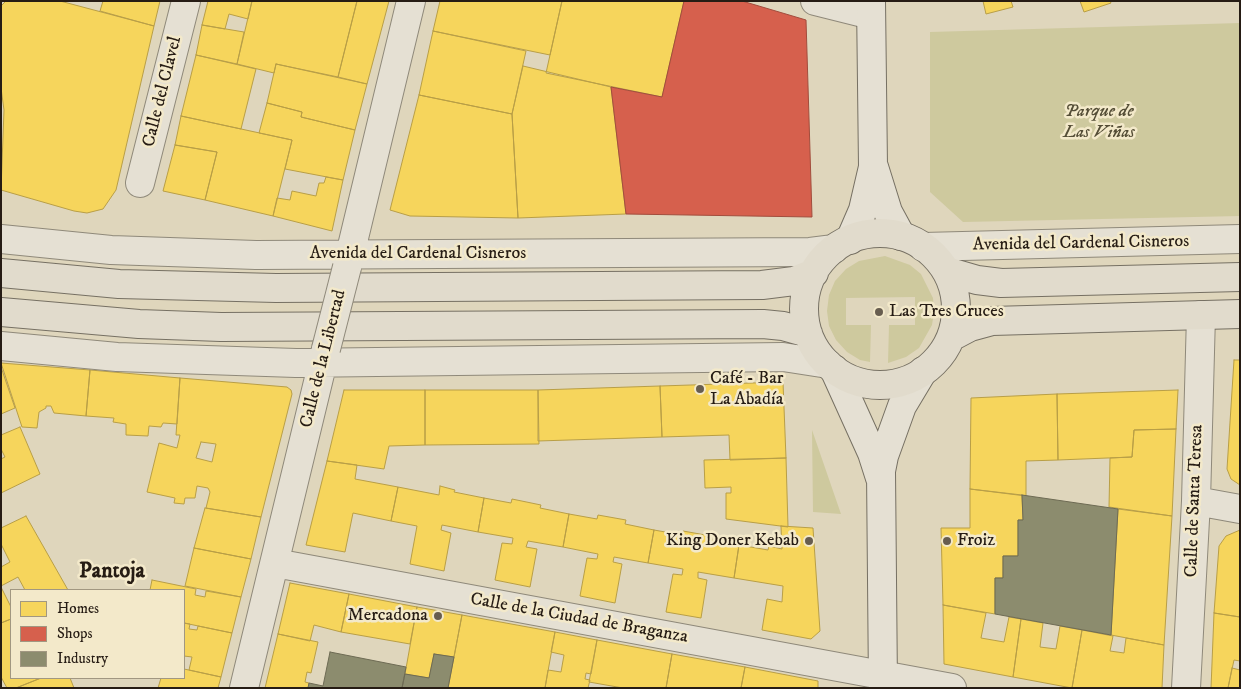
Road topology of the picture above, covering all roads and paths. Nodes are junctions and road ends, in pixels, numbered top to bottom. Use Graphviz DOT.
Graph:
graph roads {
  1 [pos="186,1"];
  2 [pos="411,1"];
  3 [pos="815,1"];
  4 [pos="871,8"];
  5 [pos="873,161"];
  6 [pos="140,183"];
  7 [pos="1,239"];
  8 [pos="1240,240"];
  9 [pos="912,242"];
  10 [pos="842,244"];
  11 [pos="348,260"];
  12 [pos="946,271"];
  13 [pos="1,273"];
  14 [pos="814,274"];
  15 [pos="1240,277"];
  16 [pos="1,312"];
  17 [pos="1240,314"];
  18 [pos="1201,315"];
  19 [pos="808,333"];
  20 [pos="950,338"];
  21 [pos="1,346"];
  22 [pos="324,356"];
  23 [pos="831,367"];
  24 [pos="923,371"];
  25 [pos="880,479"];
  26 [pos="1196,501"];
  27 [pos="1240,509"];
  28 [pos="275,563"];
  29 [pos="883,681"];
  30 [pos="244,688"];
  31 [pos="952,688"];
  32 [pos="1186,688"];
  1 -- 6 [label="street, Calle del Clavel"];
  2 -- 11 [label="street, Calle de la Libertad"];
  3 -- 4 [label="street"];
  4 -- 5 [label="street"];
  5 -- 9 [label="street"];
  5 -- 10 [label="street"];
  7 -- 11 [label="street, Avenida del Cardenal Cisneros"];
  8 -- 9 [label="street, Avenida del Cardenal Cisneros"];
  9 -- 10 [label="highway, Avenida del Cardenal Cisneros"];
  9 -- 12 [label="highway"];
  10 -- 11 [label="street, Avenida del Cardenal Cisneros"];
  10 -- 14 [label="highway"];
  11 -- 22 [label="street, Calle de la Libertad, bridge"];
  12 -- 15 [label="highway, Avenida del Cardenal Cisneros"];
  12 -- 20 [label="highway"];
  13 -- 14 [label="highway, Avenida del Cardenal Cisneros"];
  14 -- 19 [label="highway"];
  16 -- 19 [label="highway"];
  17 -- 18 [label="highway"];
  18 -- 20 [label="highway"];
  18 -- 26 [label="street, Calle de Santa Teresa"];
  19 -- 23 [label="highway"];
  20 -- 24 [label="highway"];
  21 -- 22 [label="street"];
  22 -- 23 [label="street"];
  22 -- 28 [label="street, Calle de la Libertad"];
  23 -- 24 [label="highway"];
  23 -- 25 [label="street"];
  24 -- 25 [label="street"];
  25 -- 29 [label="street"];
  26 -- 27 [label="street"];
  26 -- 32 [label="street, Calle de Santa Teresa"];
  28 -- 29 [label="street, Calle de la Ciudad de Braganza"];
  28 -- 30 [label="street, Calle de la Libertad"];
  29 -- 31 [label="street, Calle de la Ciudad de Braganza"];
}
